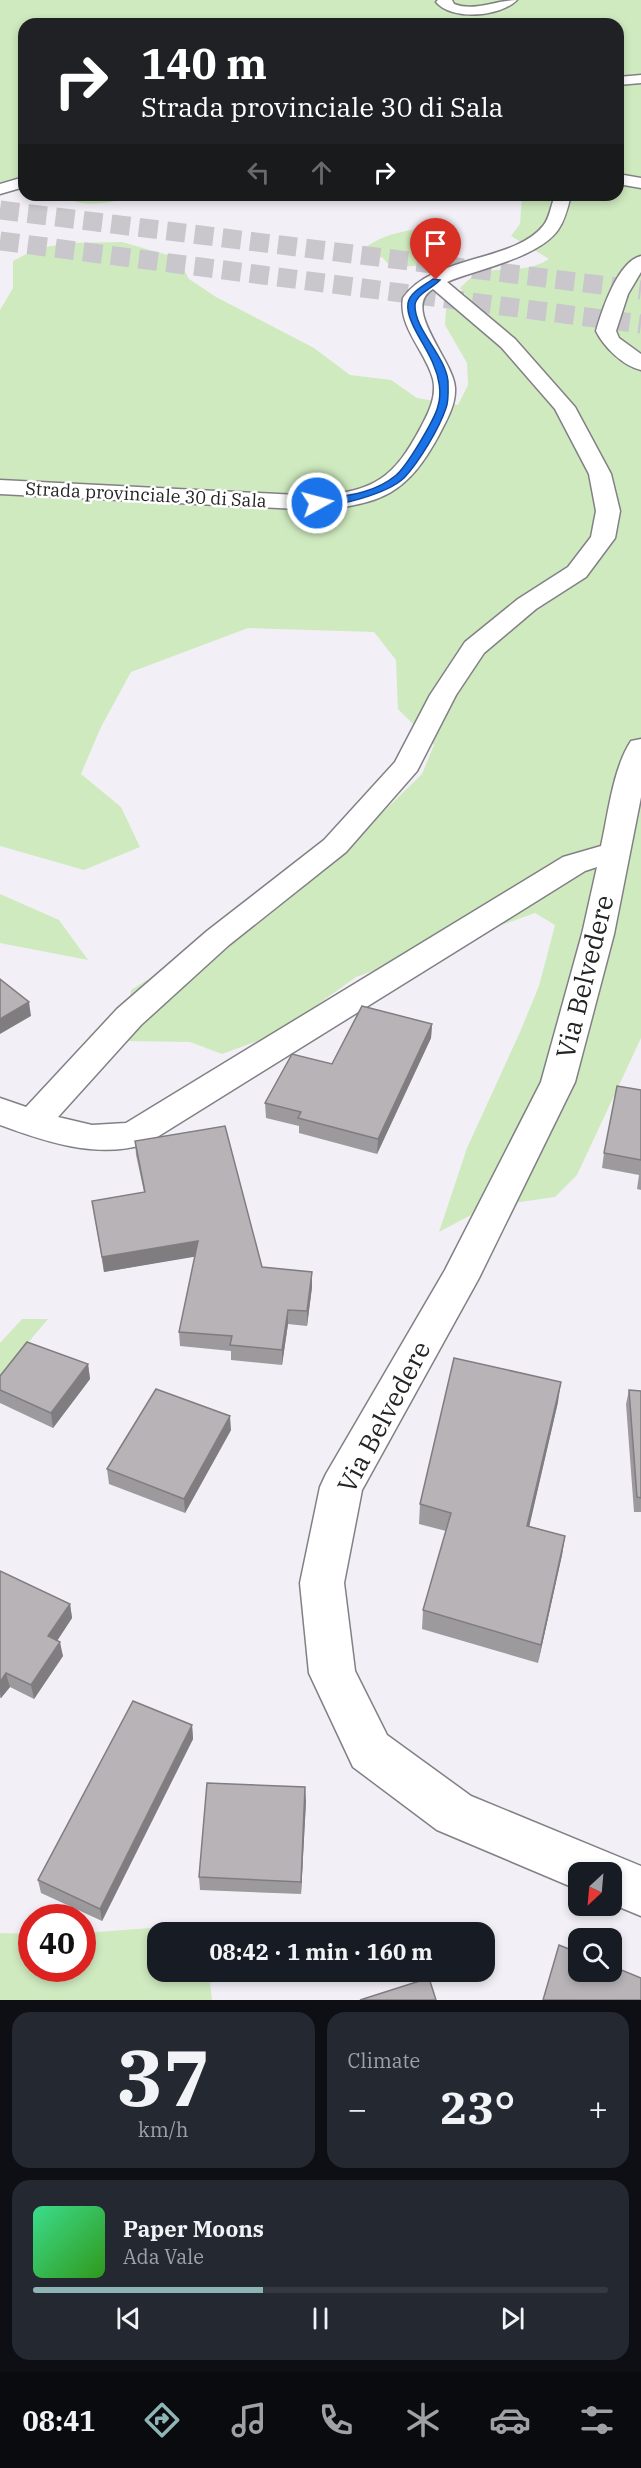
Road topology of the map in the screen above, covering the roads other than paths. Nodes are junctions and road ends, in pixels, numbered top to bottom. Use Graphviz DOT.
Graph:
graph roads {
  1 [pos="445,0"];
  2 [pos="510,0"];
  3 [pos="641,79"];
  4 [pos="624,80"];
  5 [pos="624,180"];
  6 [pos="641,183"];
  7 [pos="18,184"];
  8 [pos="0,189"];
  9 [pos="561,201"];
  10 [pos="641,261"];
  11 [pos="436,280"];
  12 [pos="641,364"];
  13 [pos="0,486"];
  14 [pos="641,747"];
  15 [pos="615,852"];
  16 [pos="0,1111"];
  17 [pos="32,1123"];
  18 [pos="572,1862"];
  19 [pos="622,1883"];
  20 [pos="641,1891"];
  1 -- 2 [label="street"];
  3 -- 4 [label="street"];
  5 -- 6 [label="street"];
  7 -- 8 [label="street"];
  9 -- 11 [label="street, Strada provinciale 30 di Sala"];
  10 -- 12 [label="street"];
  11 -- 13 [label="street, Strada provinciale 30 di Sala"];
  11 -- 17 [label="street"];
  14 -- 15 [label="street"];
  15 -- 17 [label="street"];
  15 -- 18 [label="street, Via Belvedere"];
  16 -- 17 [label="street"];
  19 -- 20 [label="street"];
}
